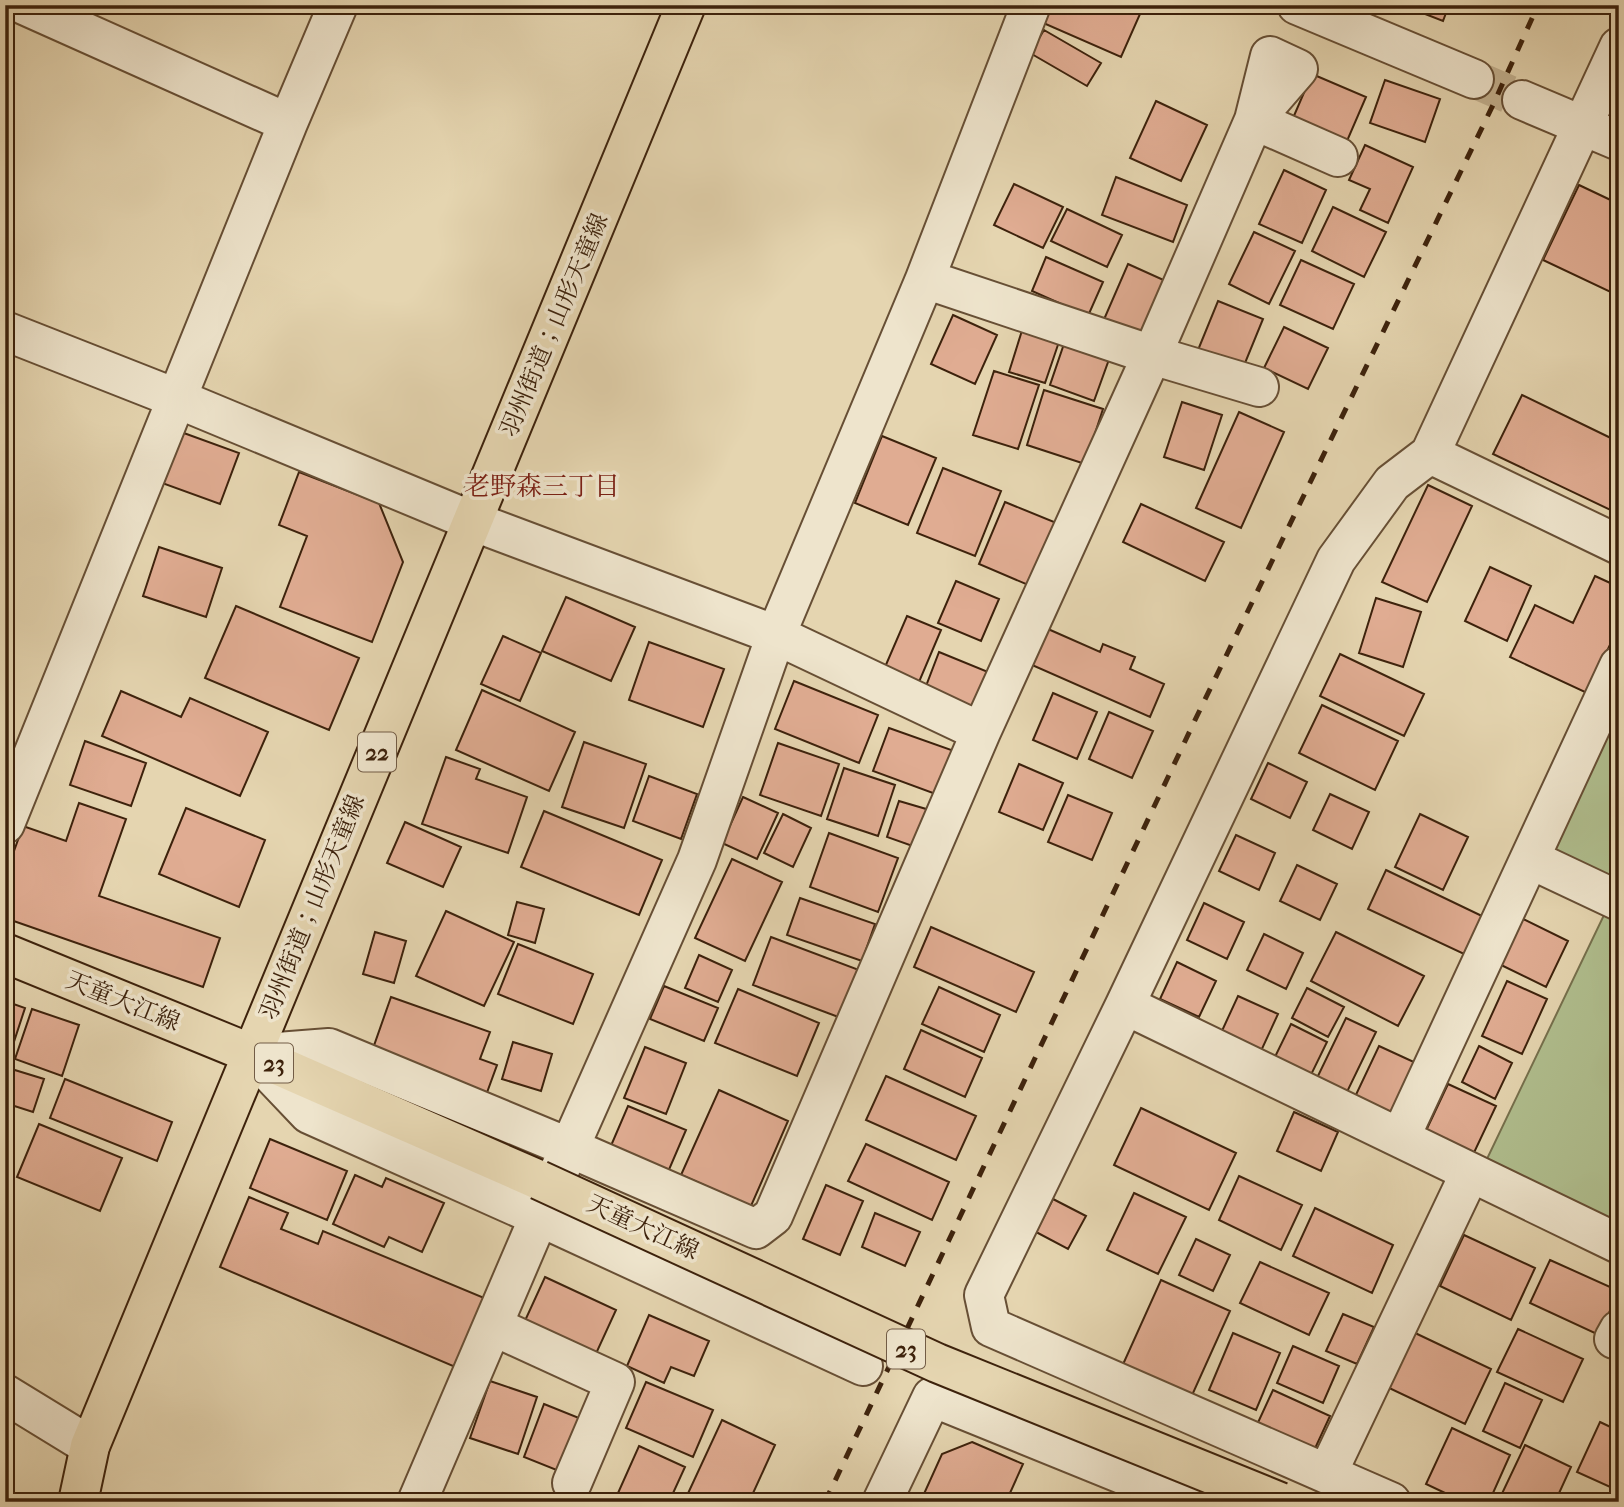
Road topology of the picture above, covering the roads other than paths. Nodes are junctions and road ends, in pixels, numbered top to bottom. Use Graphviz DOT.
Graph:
graph roads {
  1 [pos="24,5"];
  2 [pos="338,5"];
  3 [pos="686,5"];
  4 [pos="1031,5"];
  5 [pos="1297,5"];
  6 [pos="1619,47"];
  7 [pos="1474,79"];
  8 [pos="1522,100"];
  9 [pos="288,123"];
  10 [pos="1583,126"];
  11 [pos="1619,141"];
  12 [pos="1338,157"];
  13 [pos="925,279"];
  14 [pos="5,331"];
  15 [pos="1152,355"];
  16 [pos="1259,387"];
  17 [pos="178,399"];
  18 [pos="1430,454"];
  19 [pos="472,521"];
  20 [pos="1619,545"];
  21 [pos="776,635"];
  22 [pos="1619,666"];
  23 [pos="981,732"];
  24 [pos="5,824"];
  25 [pos="1530,859"];
  26 [pos="1619,901"];
  27 [pos="5,953"];
  28 [pos="1125,1005"];
  29 [pos="252,1054"];
  30 [pos="1400,1138"];
  31 [pos="570,1149"];
  32 [pos="1470,1173"];
  33 [pos="540,1217"];
  34 [pos="1619,1244"];
  35 [pos="493,1326"];
  36 [pos="863,1366"];
  37 [pos="5,1394"];
  38 [pos="90,1446"];
  39 [pos="1327,1474"];
  40 [pos="572,1483"];
  41 [pos="78,1502"];
  42 [pos="417,1502"];
  43 [pos="882,1502"];
  44 [pos="1191,1502"];
  45 [pos="1280,1502"];
  46 [pos="1391,1502"];
  1 -- 9 [label="street"];
  2 -- 9 [label="street"];
  3 -- 19 [label="main road, 羽州街道；山形天童線 / 22"];
  4 -- 13 [label="street"];
  5 -- 7 [label="street"];
  6 -- 10 [label="street"];
  8 -- 10 [label="street"];
  9 -- 17 [label="street"];
  10 -- 11 [label="street"];
  10 -- 18 [label="street"];
  12 -- 15 [label="street"];
  13 -- 15 [label="street"];
  13 -- 21 [label="street"];
  14 -- 17 [label="street"];
  15 -- 16 [label="street"];
  15 -- 23 [label="street"];
  17 -- 19 [label="street"];
  17 -- 24 [label="street"];
  18 -- 20 [label="street"];
  18 -- 28 [label="street"];
  19 -- 21 [label="street"];
  19 -- 29 [label="main road, 羽州街道；山形天童線 / 22"];
  21 -- 23 [label="street"];
  21 -- 31 [label="street"];
  22 -- 25 [label="street"];
  23 -- 31 [label="street"];
  25 -- 26 [label="street"];
  25 -- 30 [label="street"];
  27 -- 29 [label="main road, 天童大江線 / 23"];
  28 -- 30 [label="street"];
  28 -- 39 [label="street"];
  29 -- 31 [label="street"];
  29 -- 33 [label="street"];
  29 -- 38 [label="main road, 羽州街道；山形天童線 / 22"];
  29 -- 45 [label="main road, 天童大江線 / 23, bridge"];
  30 -- 32 [label="street"];
  31 -- 33 [label="street"];
  32 -- 34 [label="street"];
  32 -- 39 [label="street"];
  33 -- 35 [label="street"];
  33 -- 36 [label="street"];
  35 -- 40 [label="street"];
  35 -- 42 [label="street"];
  37 -- 38 [label="street"];
  38 -- 41 [label="main road, 羽州街道；山形天童線 / 22"];
  39 -- 46 [label="street"];
  43 -- 44 [label="street"];
}
